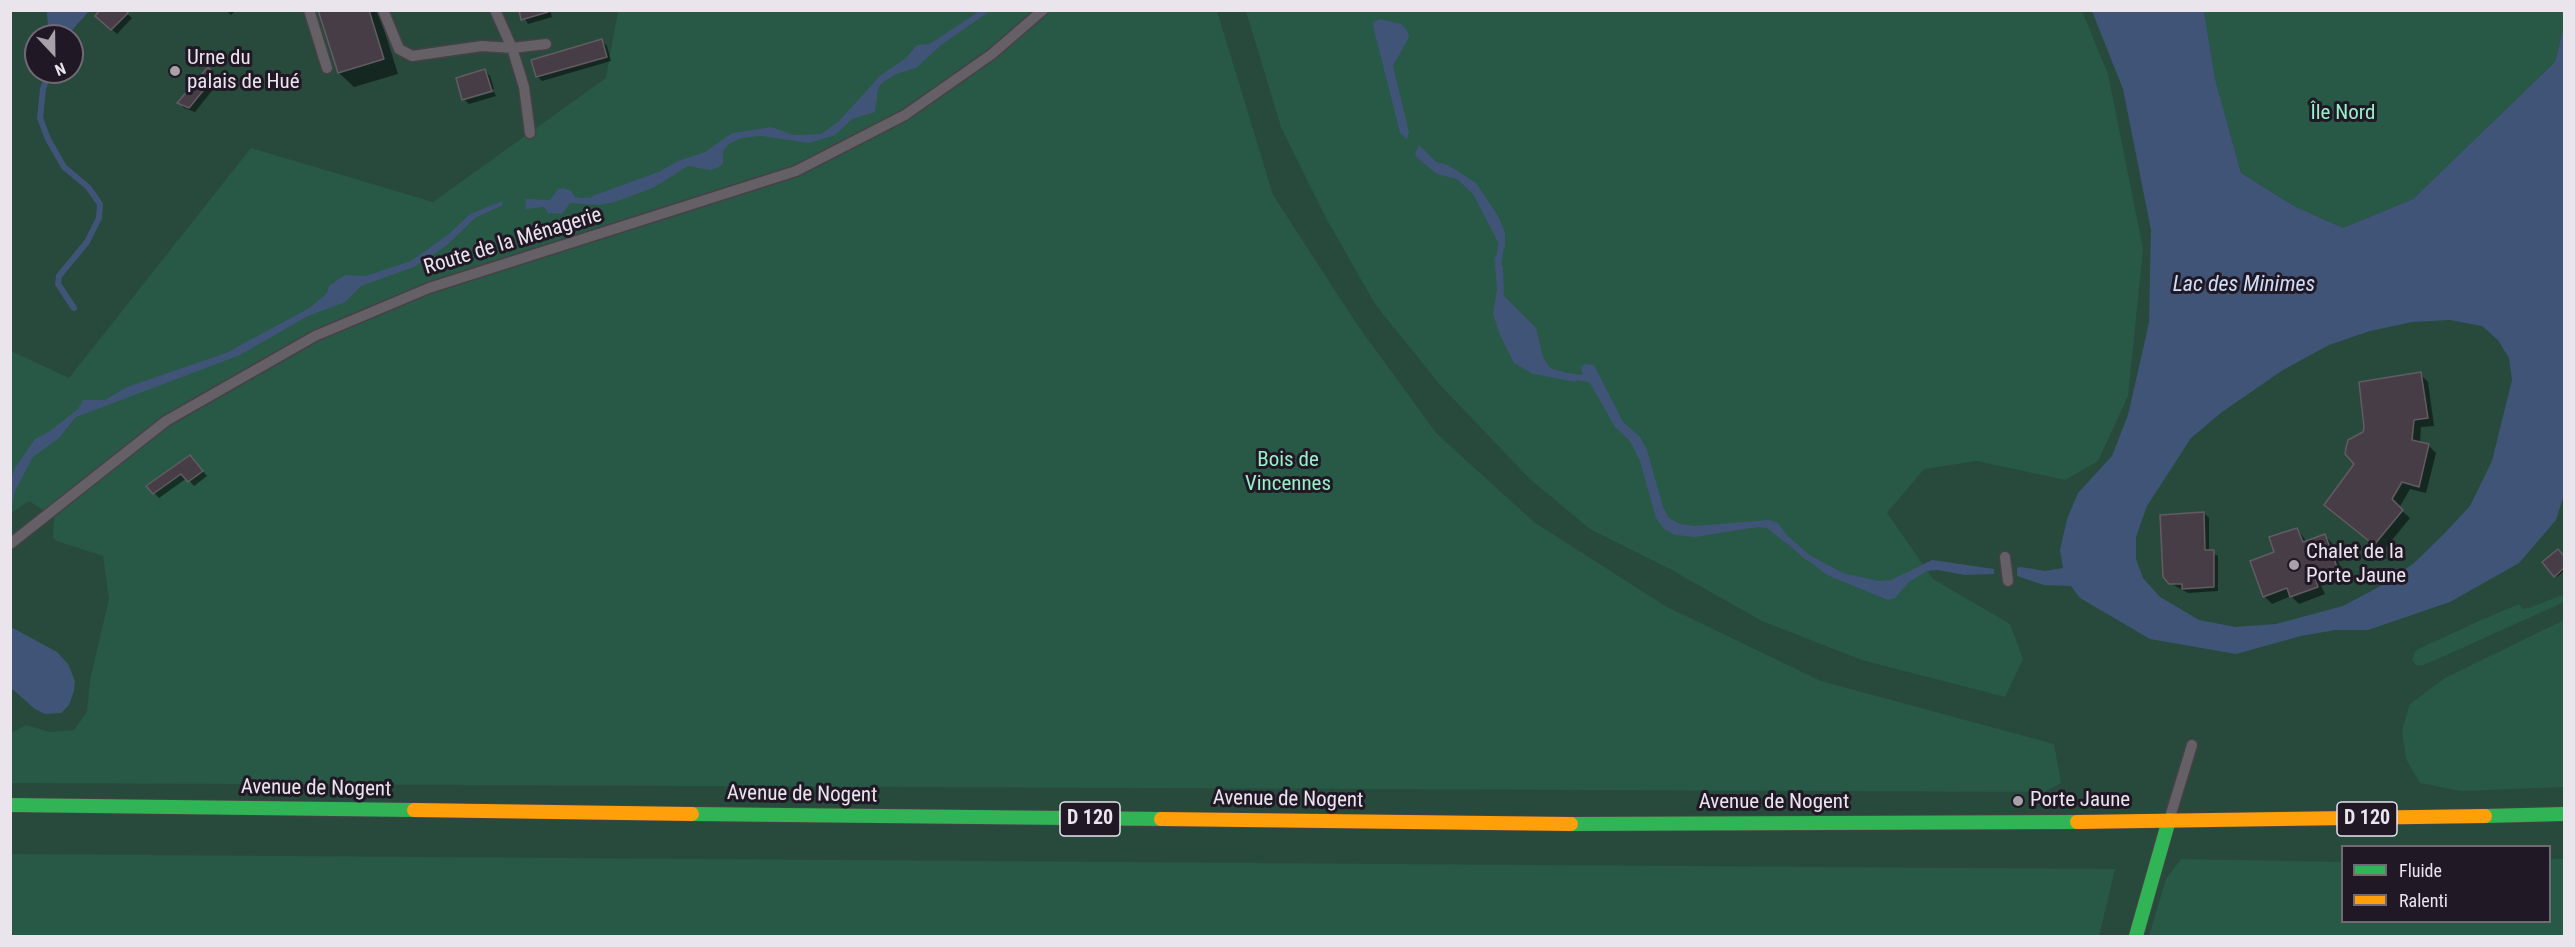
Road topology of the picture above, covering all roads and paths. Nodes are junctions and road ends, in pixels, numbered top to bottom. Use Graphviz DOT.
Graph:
graph roads {
  1 [pos="309,10"];
  2 [pos="383,10"];
  3 [pos="495,10"];
  4 [pos="1044,10"];
  5 [pos="546,44"];
  6 [pos="512,48"];
  7 [pos="327,68"];
  8 [pos="530,132"];
  9 [pos="10,544"];
  10 [pos="2005,559"];
  11 [pos="2008,581"];
  12 [pos="2192,745"];
  13 [pos="10,805"];
  14 [pos="2565,814"];
  15 [pos="2169,820"];
  16 [pos="2136,936"];
  1 -- 7 [label="lane"];
  2 -- 6 [label="lane"];
  3 -- 6 [label="lane"];
  4 -- 9 [label="lane, Route de la Ménagerie"];
  5 -- 6 [label="lane"];
  6 -- 8 [label="lane"];
  10 -- 11 [label="lane"];
  12 -- 15 [label="lane"];
  13 -- 15 [label="main road, Avenue de Nogent / D 120"];
  14 -- 15 [label="main road, Avenue de Nogent / D 120"];
  15 -- 16 [label="main road"];
}
